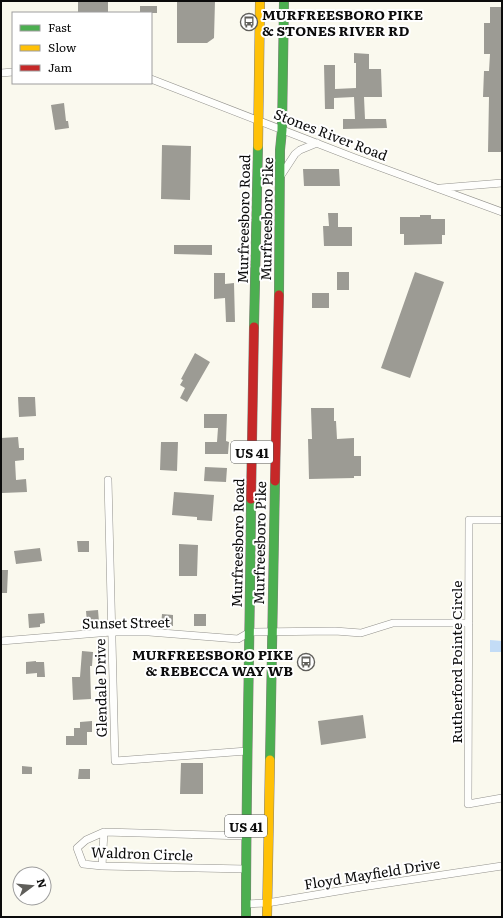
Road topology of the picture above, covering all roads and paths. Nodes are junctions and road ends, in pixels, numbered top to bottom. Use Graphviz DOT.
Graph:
graph roads {
  1 [pos="260,1"];
  2 [pos="284,1"];
  3 [pos="12,72"];
  4 [pos="1,73"];
  5 [pos="152,79"];
  6 [pos="259,121"];
  7 [pos="282,130"];
  8 [pos="317,143"];
  9 [pos="280,177"];
  10 [pos="502,184"];
  11 [pos="436,188"];
  12 [pos="502,212"];
  13 [pos="108,480"];
  14 [pos="502,520"];
  15 [pos="469,623"];
  16 [pos="272,631"];
  17 [pos="111,632"];
  18 [pos="250,632"];
  19 [pos="1,641"];
  20 [pos="248,751"];
  21 [pos="502,798"];
  22 [pos="104,832"];
  23 [pos="246,836"];
  24 [pos="102,866"];
  25 [pos="502,866"];
  26 [pos="246,869"];
  27 [pos="267,903"];
  28 [pos="246,904"];
  29 [pos="246,917"];
  30 [pos="267,917"];
  1 -- 6 [label="main road, Murfreesboro Road"];
  2 -- 7 [label="main road, Murfreesboro Pike"];
  3 -- 4 [label="street"];
  5 -- 6 [label="street, Stones River Road"];
  6 -- 7 [label="street, Stones River Road"];
  6 -- 18 [label="main road, Murfreesboro Road / US 41"];
  7 -- 8 [label="street, Stones River Road"];
  7 -- 9 [label="main road, Murfreesboro Pike"];
  8 -- 9 [label="street"];
  8 -- 11 [label="street, Stones River Road"];
  9 -- 16 [label="main road, Murfreesboro Pike"];
  10 -- 11 [label="street"];
  11 -- 12 [label="street, Stones River Road"];
  13 -- 17 [label="street, Glendale Drive"];
  14 -- 15 [label="street, Rutherford Pointe Circle"];
  15 -- 16 [label="street, Sunset Street"];
  15 -- 21 [label="street, Rutherford Pointe Circle"];
  16 -- 18 [label="street, Sunset Street"];
  16 -- 27 [label="main road, Murfreesboro Pike"];
  17 -- 18 [label="street, Sunset Street"];
  17 -- 19 [label="street, Sunset Street"];
  17 -- 20 [label="street, Glendale Drive"];
  18 -- 20 [label="main road, Murfreesboro Road / US 41"];
  20 -- 23 [label="main road, Murfreesboro Road / US 41"];
  22 -- 23 [label="street, Waldron Circle"];
  22 -- 24 [label="street"];
  22 -- 24 [label="street, Waldron Circle"];
  23 -- 26 [label="main road, Murfreesboro Road / US 41"];
  24 -- 26 [label="street, Waldron Circle"];
  25 -- 27 [label="street, Floyd Mayfield Drive"];
  26 -- 28 [label="main road, Murfreesboro Road / US 41"];
  27 -- 28 [label="street, Floyd Mayfield Drive"];
  27 -- 30 [label="main road, Murfreesboro Pike"];
  28 -- 29 [label="main road, Murfreesboro Road / US 41"];
}
